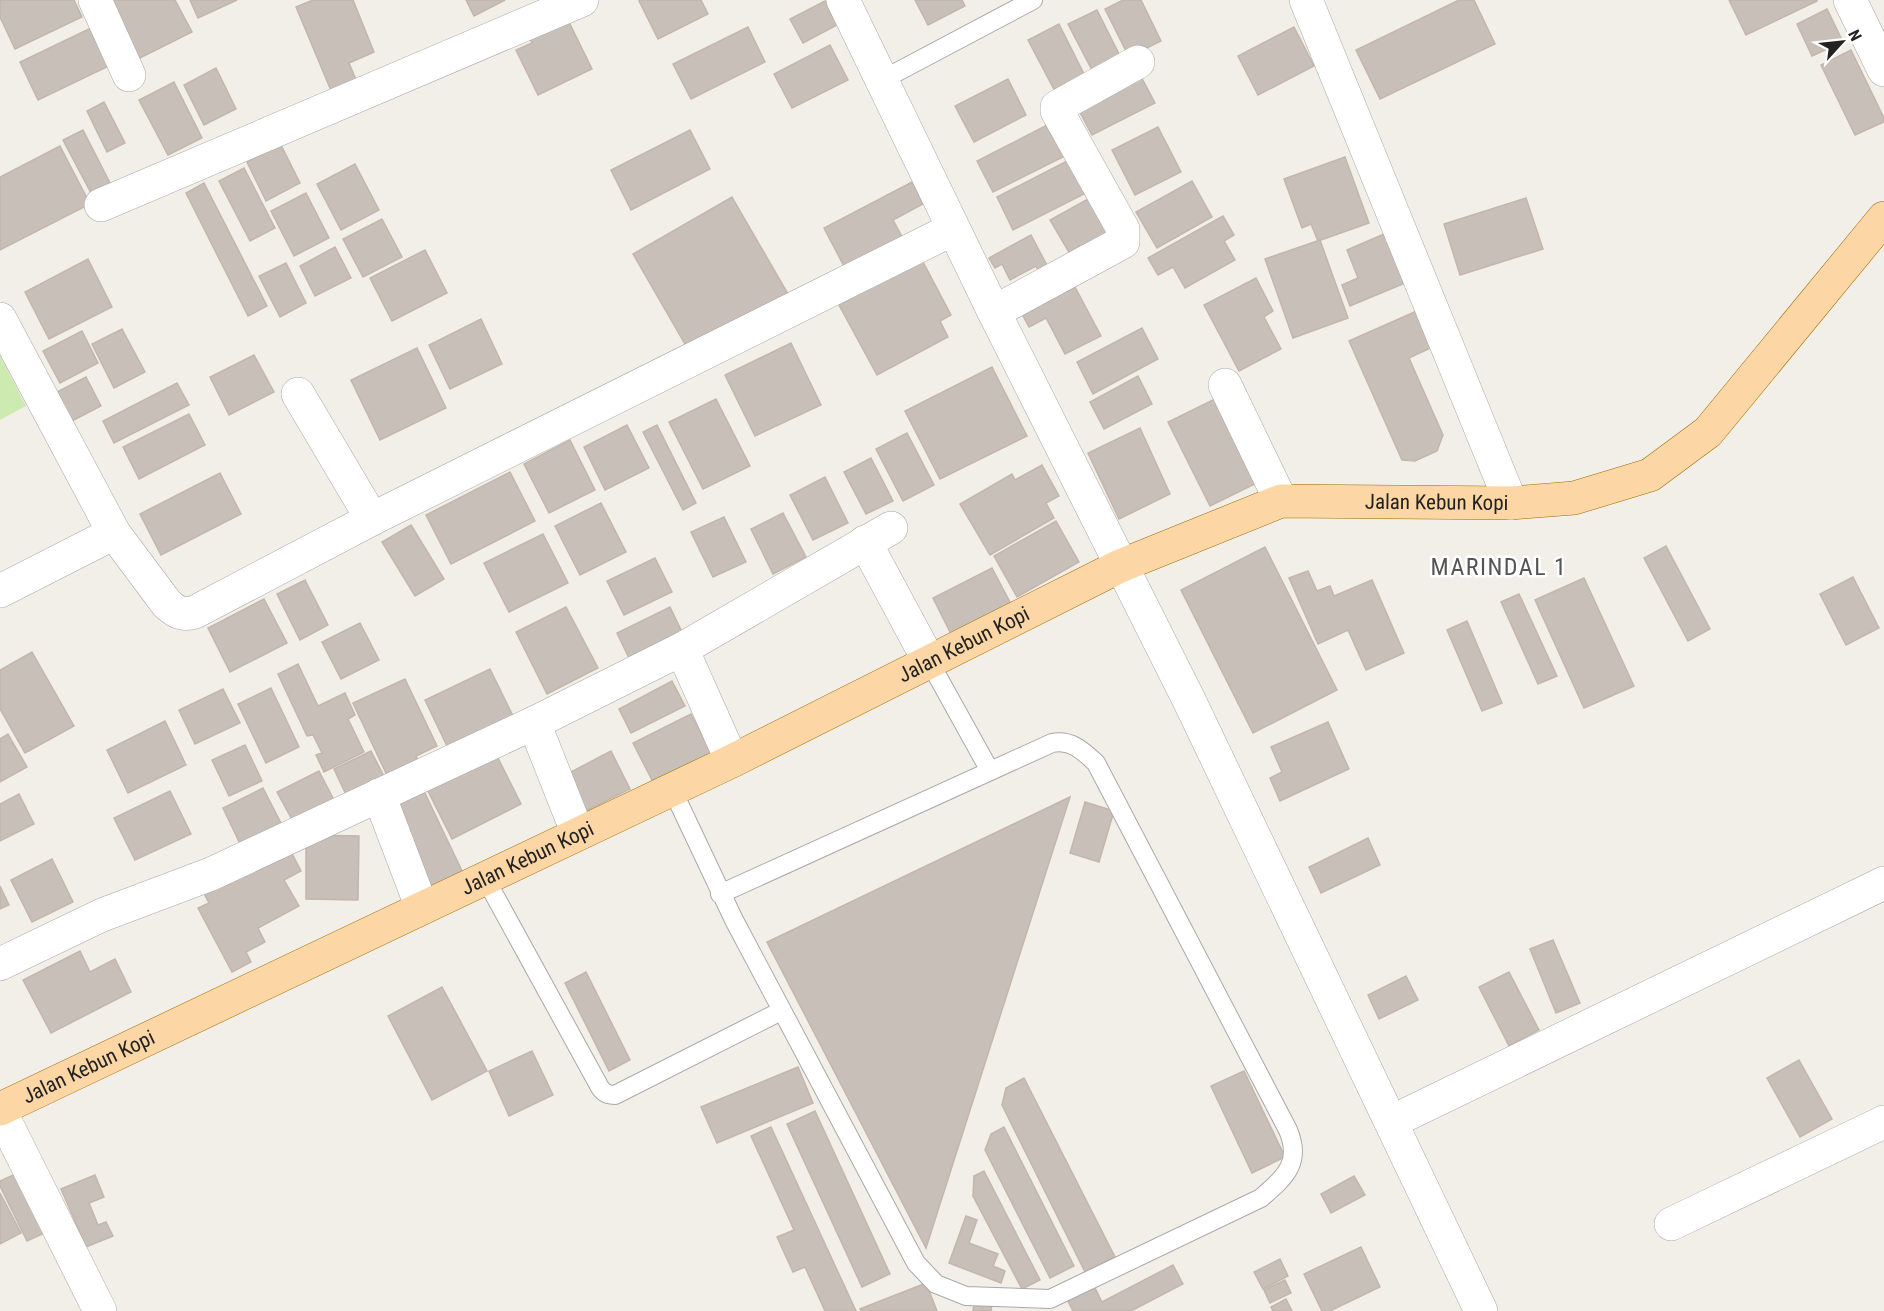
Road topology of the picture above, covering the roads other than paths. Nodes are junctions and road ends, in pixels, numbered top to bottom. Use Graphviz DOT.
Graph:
graph roads {
  1 [pos="95,0"];
  2 [pos="582,0"];
  3 [pos="843,0"];
  4 [pos="1033,0"];
  5 [pos="1306,0"];
  6 [pos="1850,0"];
  7 [pos="1138,62"];
  8 [pos="1884,70"];
  9 [pos="129,75"];
  10 [pos="882,80"];
  11 [pos="101,205"];
  12 [pos="1884,218"];
  13 [pos="953,229"];
  14 [pos="994,312"];
  15 [pos="0,319"];
  16 [pos="1225,385"];
  17 [pos="298,394"];
  18 [pos="1281,501"];
  19 [pos="1511,503"];
  20 [pos="372,519"];
  21 [pos="114,533"];
  22 [pos="1120,566"];
  23 [pos="0,591"];
  24 [pos="682,649"];
  25 [pos="929,661"];
  26 [pos="534,723"];
  27 [pos="732,761"];
  28 [pos="990,771"];
  29 [pos="672,789"];
  30 [pos="379,795"];
  31 [pos="578,834"];
  32 [pos="485,878"];
  33 [pos="1884,883"];
  34 [pos="720,894"];
  35 [pos="422,908"];
  36 [pos="0,964"];
  37 [pos="781,1011"];
  38 [pos="0,1110"];
  39 [pos="1391,1122"];
  40 [pos="1884,1122"];
  41 [pos="1671,1224"];
  42 [pos="100,1311"];
  43 [pos="1481,1311"];
  1 -- 9 [label="street"];
  2 -- 11 [label="street"];
  3 -- 10 [label="street"];
  4 -- 10 [label="lane"];
  5 -- 19 [label="street"];
  6 -- 8 [label="street"];
  7 -- 14 [label="street"];
  10 -- 13 [label="street"];
  12 -- 19 [label="main road, Jalan Kebun Kopi"];
  13 -- 14 [label="street"];
  13 -- 20 [label="street"];
  14 -- 22 [label="street"];
  15 -- 21 [label="street"];
  16 -- 18 [label="street"];
  17 -- 20 [label="street"];
  18 -- 19 [label="main road, Jalan Kebun Kopi"];
  18 -- 22 [label="main road, Jalan Kebun Kopi"];
  20 -- 21 [label="street"];
  21 -- 23 [label="street"];
  22 -- 25 [label="main road, Jalan Kebun Kopi"];
  22 -- 39 [label="street"];
  24 -- 25 [label="street"];
  24 -- 26 [label="street"];
  24 -- 27 [label="street"];
  25 -- 27 [label="main road, Jalan Kebun Kopi"];
  25 -- 28 [label="lane"];
  26 -- 30 [label="street"];
  26 -- 31 [label="street"];
  27 -- 29 [label="main road, Jalan Kebun Kopi"];
  28 -- 34 [label="lane"];
  28 -- 37 [label="lane"];
  29 -- 31 [label="main road, Jalan Kebun Kopi"];
  29 -- 34 [label="lane"];
  30 -- 35 [label="street"];
  30 -- 36 [label="street"];
  31 -- 32 [label="main road, Jalan Kebun Kopi"];
  32 -- 35 [label="main road, Jalan Kebun Kopi"];
  32 -- 37 [label="lane"];
  33 -- 39 [label="street"];
  34 -- 37 [label="lane"];
  35 -- 38 [label="main road, Jalan Kebun Kopi"];
  38 -- 42 [label="street"];
  39 -- 43 [label="street"];
  40 -- 41 [label="street"];
}
